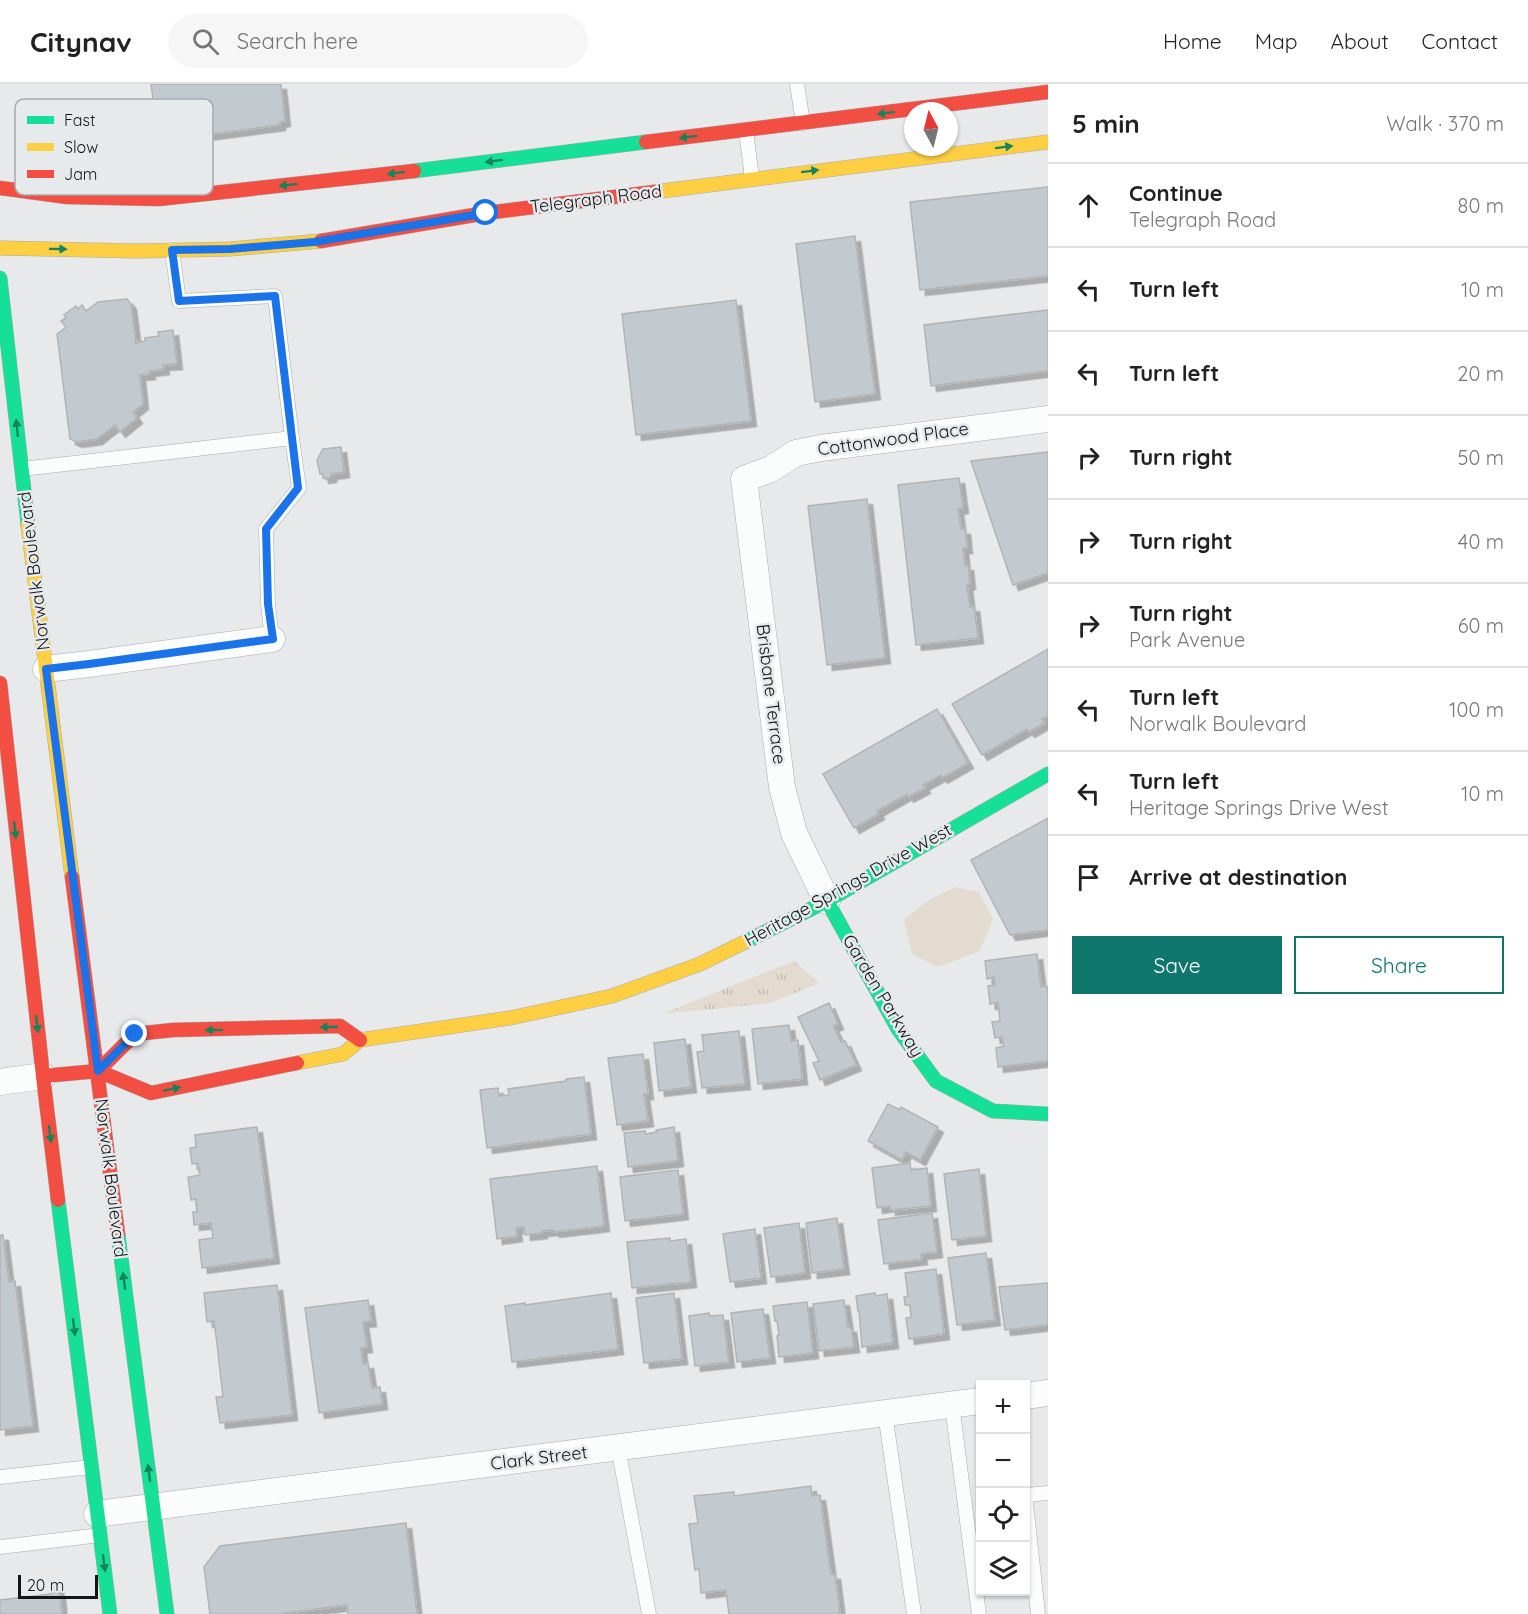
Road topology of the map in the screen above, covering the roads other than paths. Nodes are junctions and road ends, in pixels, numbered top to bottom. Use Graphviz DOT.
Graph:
graph roads {
  1 [pos="797,84"];
  2 [pos="1046,90"];
  3 [pos="803,123"];
  4 [pos="746,130"];
  5 [pos="1048,142"];
  6 [pos="752,179"];
  7 [pos="0,188"];
  8 [pos="15,190"];
  9 [pos="213,193"];
  10 [pos="52,195"];
  11 [pos="196,195"];
  12 [pos="0,248"];
  13 [pos="172,250"];
  14 [pos="0,278"];
  15 [pos="1048,419"];
  16 [pos="292,438"];
  17 [pos="22,469"];
  18 [pos="744,479"];
  19 [pos="273,639"];
  20 [pos="46,669"];
  21 [pos="0,683"];
  22 [pos="1048,774"];
  23 [pos="827,901"];
  24 [pos="360,1040"];
  25 [pos="98,1071"];
  26 [pos="43,1076"];
  27 [pos="0,1082"];
  28 [pos="1048,1114"];
  29 [pos="1048,1393"];
  30 [pos="1030,1395"];
  31 [pos="976,1402"];
  32 [pos="951,1405"];
  33 [pos="885,1413"];
  34 [pos="618,1447"];
  35 [pos="91,1467"];
  36 [pos="0,1477"];
  37 [pos="1048,1493"];
  38 [pos="1030,1495"];
  39 [pos="153,1507"];
  40 [pos="99,1525"];
  41 [pos="1030,1540"];
  42 [pos="0,1548"];
  43 [pos="110,1614"];
  44 [pos="167,1614"];
  45 [pos="649,1614"];
  46 [pos="914,1614"];
  47 [pos="979,1614"];
  48 [pos="1038,1614"];
  1 -- 3 [label="lane"];
  2 -- 3 [label="main road, one-way"];
  3 -- 4 [label="main road"];
  4 -- 6 [label="lane"];
  4 -- 9 [label="main road, one-way"];
  6 -- 5 [label="main road, Telegraph Road, one-way"];
  6 -- 13 [label="main road, Telegraph Road"];
  8 -- 7 [label="main road, one-way"];
  11 -- 10 [label="main road, one-way"];
  12 -- 13 [label="main road, Telegraph Road, one-way"];
  13 -- 16 [label="lane"];
  17 -- 14 [label="main road, Norwalk Boulevard, one-way"];
  15 -- 18 [label="street, Cottonwood Place"];
  16 -- 17 [label="lane"];
  16 -- 19 [label="lane"];
  17 -- 20 [label="main road, Norwalk Boulevard"];
  18 -- 23 [label="street, Brisbane Terrace"];
  19 -- 20 [label="street"];
  20 -- 25 [label="main road, Norwalk Boulevard"];
  21 -- 26 [label="main road, one-way"];
  22 -- 23 [label="main road, Heritage Springs Drive West"];
  23 -- 24 [label="main road, Heritage Springs Drive West"];
  23 -- 28 [label="main road, Garden Parkway"];
  25 -- 24 [label="main road, Heritage Springs Drive West, one-way"];
  24 -- 25 [label="main road, one-way"];
  25 -- 26 [label="main road, Heritage Springs Drive West"];
  39 -- 25 [label="main road, Norwalk Boulevard, one-way"];
  26 -- 27 [label="street"];
  26 -- 35 [label="main road, one-way"];
  29 -- 30 [label="street"];
  31 -- 32 [label="street, Clark Street"];
  32 -- 33 [label="street, Clark Street"];
  32 -- 47 [label="lane"];
  33 -- 34 [label="street, Clark Street"];
  33 -- 46 [label="lane"];
  34 -- 39 [label="street, Clark Street"];
  34 -- 45 [label="lane"];
  35 -- 36 [label="lane"];
  35 -- 40 [label="main road"];
  37 -- 38 [label="lane"];
  39 -- 40 [label="street, Clark Street"];
  39 -- 44 [label="main road, Norwalk Boulevard"];
  40 -- 42 [label="lane"];
  40 -- 43 [label="main road, one-way"];
  41 -- 48 [label="lane"];
}
